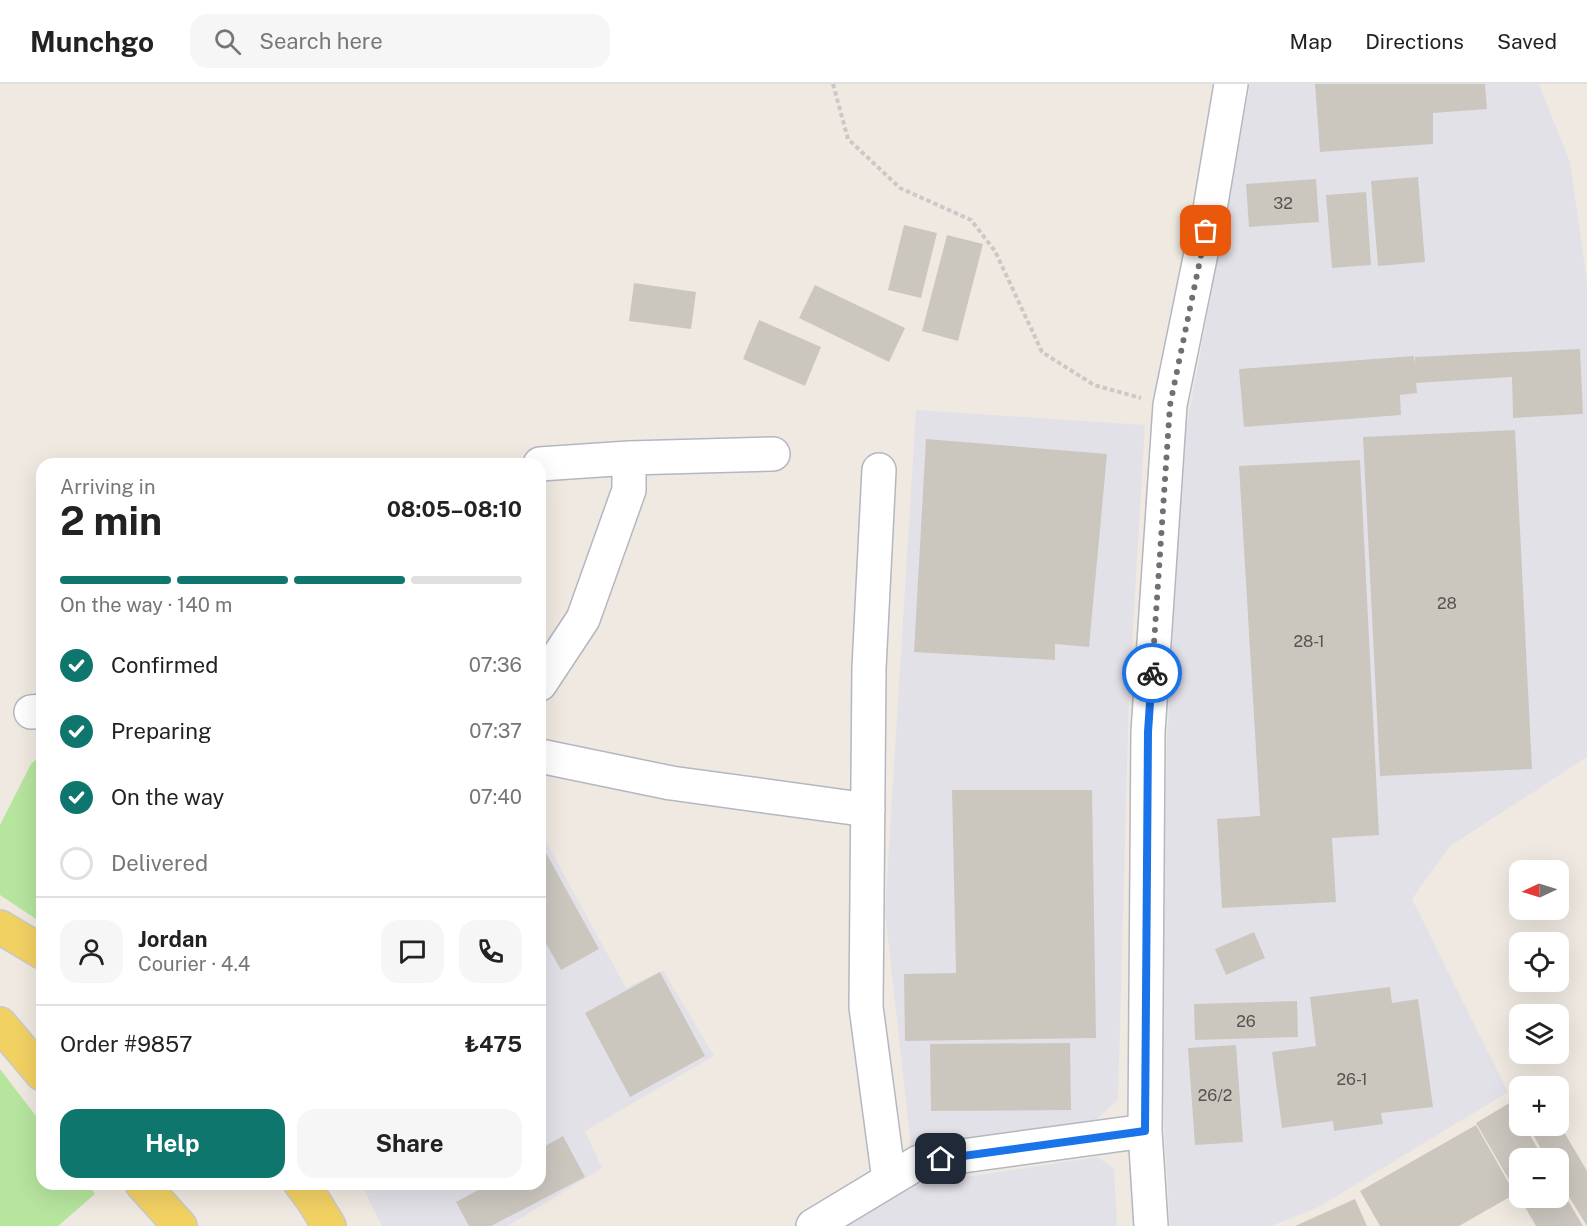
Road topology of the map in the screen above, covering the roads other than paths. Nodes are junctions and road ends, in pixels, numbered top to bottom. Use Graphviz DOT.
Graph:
graph roads {
  1 [pos="1231,84"];
  2 [pos="773,454"];
  3 [pos="629,458"];
  4 [pos="546,464"];
  5 [pos="879,470"];
  6 [pos="546,675"];
  7 [pos="546,757"];
  8 [pos="868,810"];
  9 [pos="0,927"];
  10 [pos="36,948"];
  11 [pos="0,1024"];
  12 [pos="36,1065"];
  13 [pos="1145,1131"];
  14 [pos="889,1180"];
  15 [pos="147,1190"];
  16 [pos="170,1190"];
  17 [pos="180,1226"];
  18 [pos="186,1226"];
  19 [pos="813,1226"];
  20 [pos="1151,1226"];
  1 -- 13 [label="street"];
  2 -- 3 [label="street"];
  3 -- 4 [label="street"];
  3 -- 6 [label="street"];
  5 -- 8 [label="street"];
  7 -- 8 [label="street"];
  8 -- 14 [label="street"];
  9 -- 10 [label="main road"];
  11 -- 12 [label="main road"];
  13 -- 14 [label="street"];
  13 -- 20 [label="street"];
  14 -- 19 [label="street"];
  15 -- 17 [label="main road"];
  16 -- 18 [label="main road"];
}
